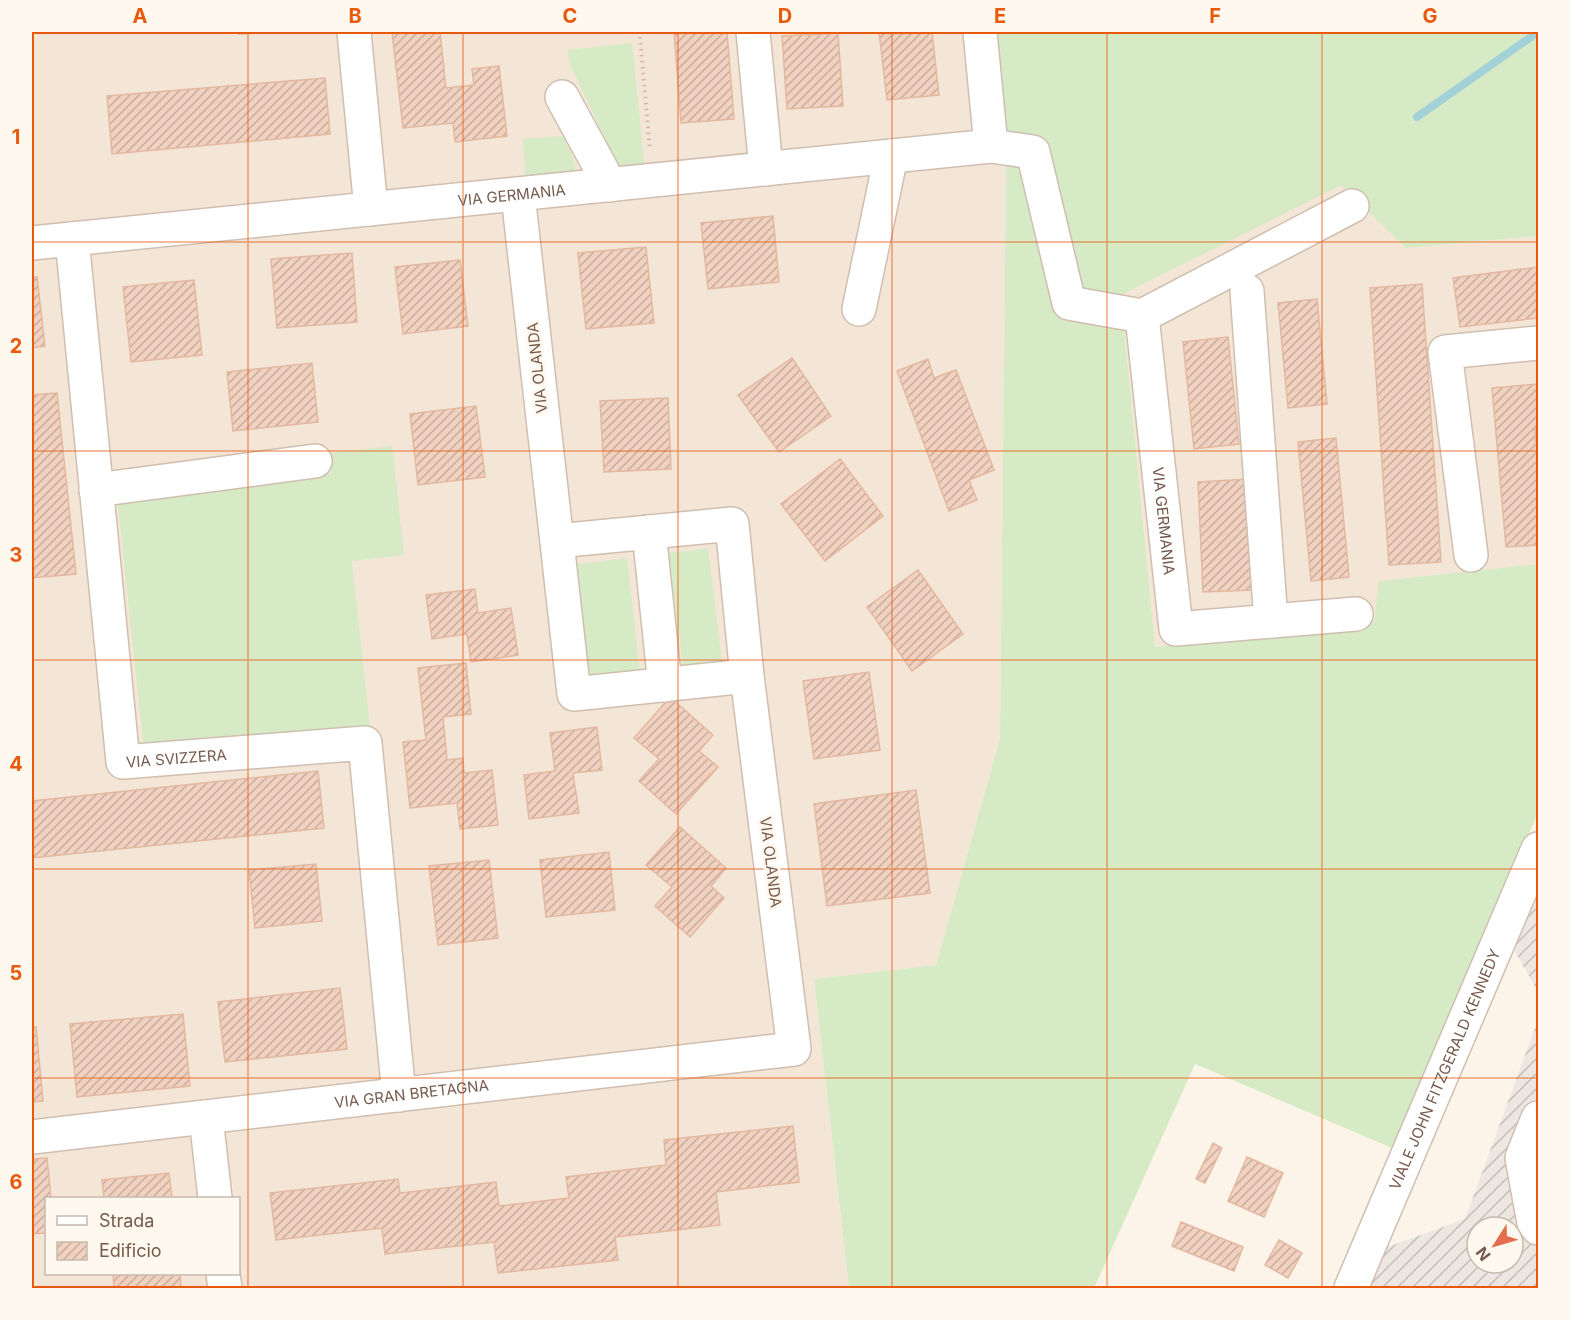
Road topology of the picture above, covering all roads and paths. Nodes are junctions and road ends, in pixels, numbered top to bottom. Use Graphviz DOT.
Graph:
graph roads {
  1 [pos="354,32"];
  2 [pos="753,32"];
  3 [pos="980,32"];
  4 [pos="640,37"];
  5 [pos="562,98"];
  6 [pos="992,146"];
  7 [pos="891,156"];
  8 [pos="766,169"];
  9 [pos="653,181"];
  10 [pos="610,185"];
  11 [pos="518,195"];
  12 [pos="1352,206"];
  13 [pos="371,209"];
  14 [pos="72,239"];
  15 [pos="32,243"];
  16 [pos="1248,291"];
  17 [pos="859,309"];
  18 [pos="1142,316"];
  19 [pos="1539,344"];
  20 [pos="315,461"];
  21 [pos="96,490"];
  22 [pos="649,532"];
  23 [pos="557,541"];
  24 [pos="1471,555"];
  25 [pos="1356,614"];
  26 [pos="1271,621"];
  27 [pos="747,676"];
  28 [pos="665,685"];
  29 [pos="1539,849"];
  30 [pos="794,1048"];
  31 [pos="399,1095"];
  32 [pos="206,1117"];
  33 [pos="1539,1118"];
  34 [pos="32,1137"];
  35 [pos="215,1197"];
  36 [pos="1539,1228"];
  37 [pos="1351,1288"];
  1 -- 13 [label="street"];
  2 -- 8 [label="street"];
  3 -- 6 [label="street"];
  4 -- 9 [label="path"];
  5 -- 10 [label="street"];
  6 -- 7 [label="street, VIA GERMANIA"];
  6 -- 18 [label="street, VIA GERMANIA"];
  7 -- 8 [label="street, VIA GERMANIA"];
  7 -- 17 [label="street"];
  8 -- 9 [label="street, VIA GERMANIA"];
  9 -- 10 [label="street, VIA GERMANIA"];
  10 -- 11 [label="street, VIA GERMANIA"];
  11 -- 13 [label="street, VIA GERMANIA"];
  11 -- 23 [label="street, VIA OLANDA"];
  12 -- 18 [label="street"];
  13 -- 14 [label="street, VIA GERMANIA"];
  14 -- 15 [label="street, VIA GERMANIA"];
  14 -- 21 [label="street, VIA SVIZZERA"];
  16 -- 26 [label="street"];
  18 -- 26 [label="street, VIA GERMANIA"];
  19 -- 24 [label="street"];
  20 -- 21 [label="street"];
  21 -- 31 [label="street, VIA SVIZZERA"];
  22 -- 23 [label="street, VIA OLANDA"];
  22 -- 27 [label="street, VIA OLANDA"];
  22 -- 28 [label="street"];
  23 -- 28 [label="street, VIA OLANDA"];
  25 -- 26 [label="street, VIA GERMANIA"];
  27 -- 28 [label="street, VIA OLANDA"];
  27 -- 30 [label="street, VIA OLANDA"];
  29 -- 37 [label="street, VIALE JOHN FITZGERALD KENNEDY"];
  30 -- 31 [label="street, VIA GRAN BRETAGNA"];
  31 -- 32 [label="street, VIA GRAN BRETAGNA"];
  32 -- 34 [label="street, VIA GRAN BRETAGNA"];
  32 -- 35 [label="street"];
  33 -- 36 [label="street"];
}
